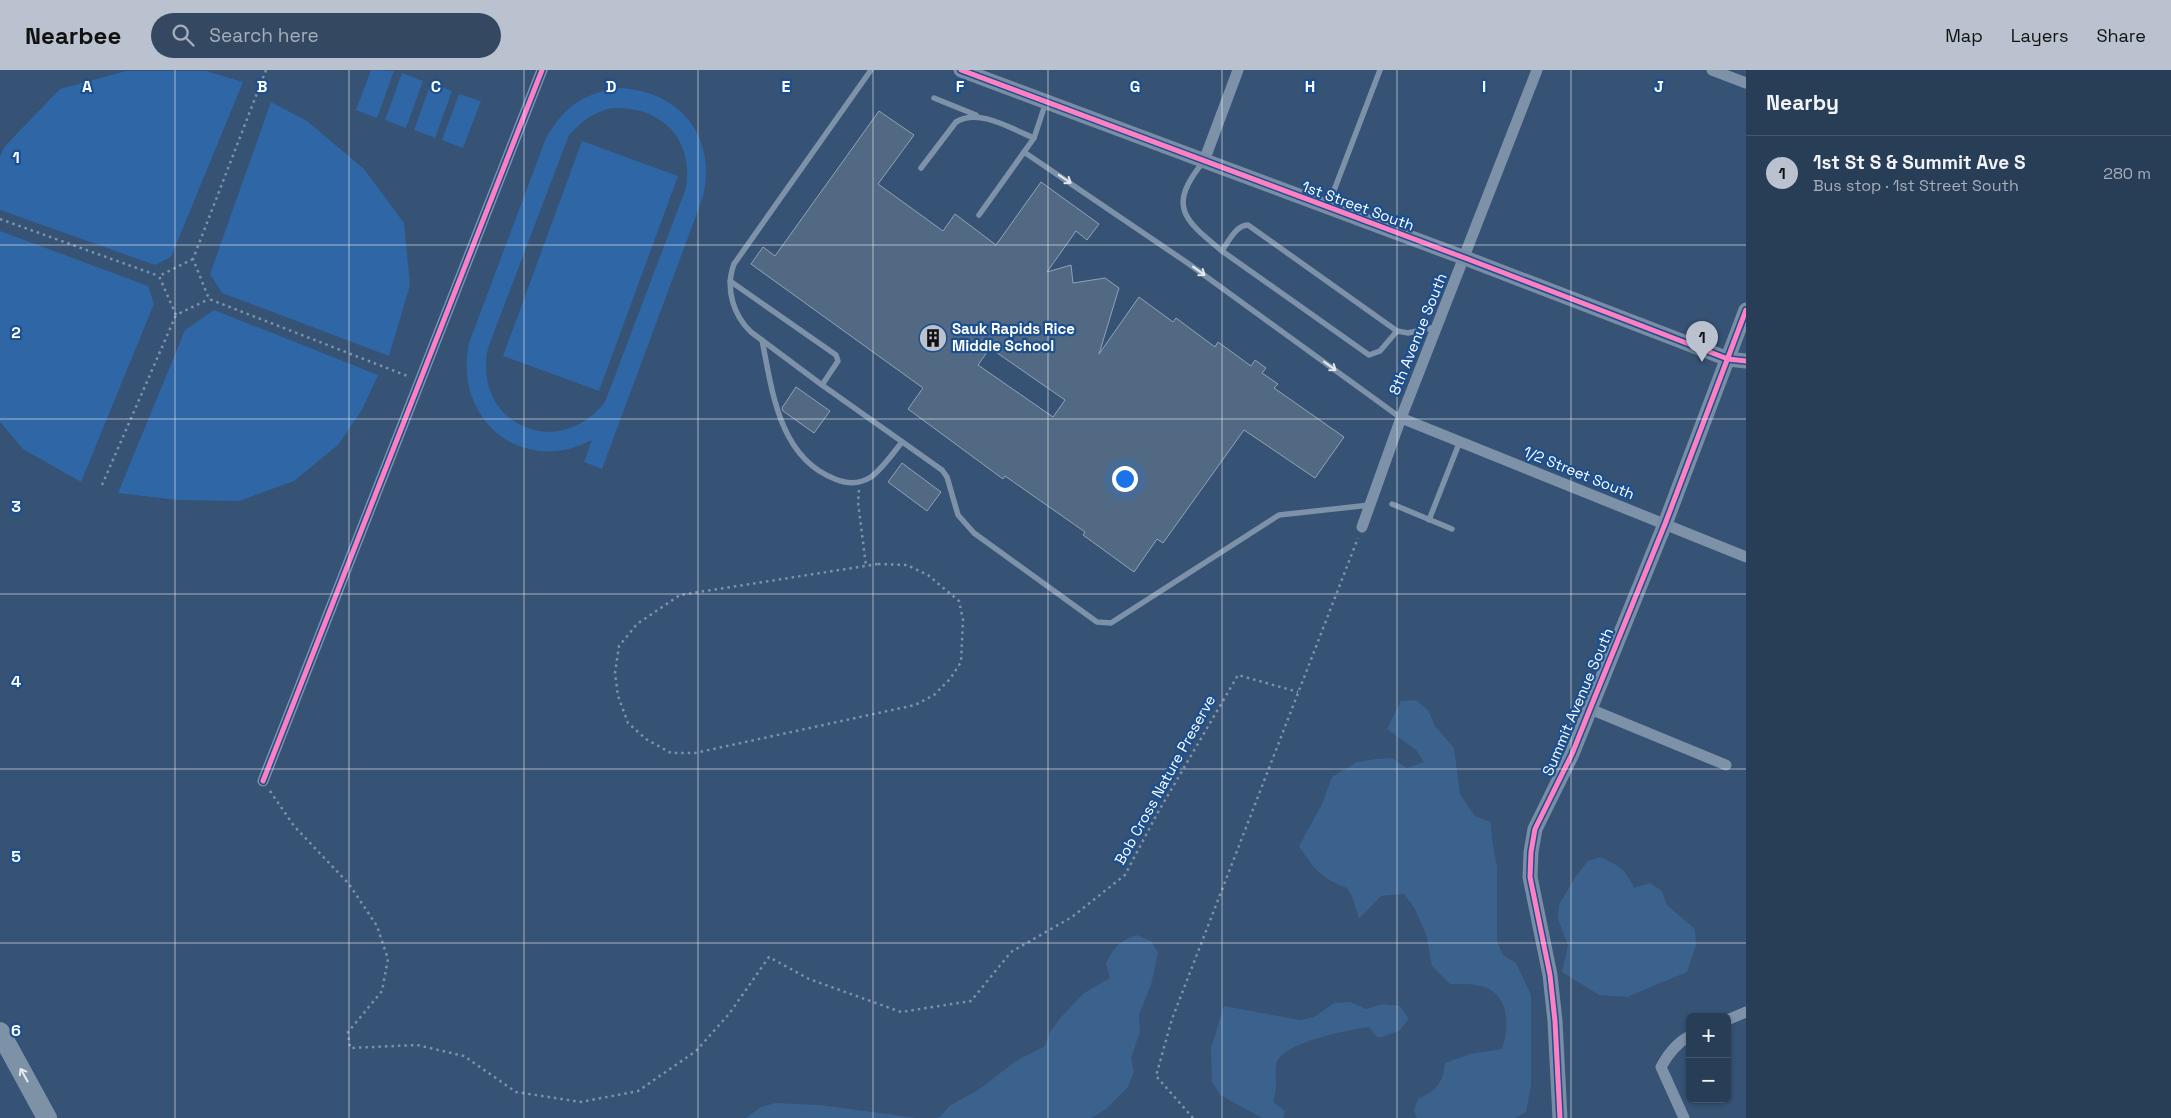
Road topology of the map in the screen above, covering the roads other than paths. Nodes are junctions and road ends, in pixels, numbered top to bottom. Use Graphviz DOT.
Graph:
graph roads {
  1 [pos="542,70"];
  2 [pos="871,70"];
  3 [pos="961,70"];
  4 [pos="1238,70"];
  5 [pos="1380,70"];
  6 [pos="1537,70"];
  7 [pos="1712,70"];
  8 [pos="1746,83"];
  9 [pos="934,98"];
  10 [pos="1046,102"];
  11 [pos="980,116"];
  12 [pos="1034,138"];
  13 [pos="1024,152"];
  14 [pos="1204,161"];
  15 [pos="921,168"];
  16 [pos="1328,208"];
  17 [pos="979,215"];
  18 [pos="1222,251"];
  19 [pos="1465,258"];
  20 [pos="730,281"];
  21 [pos="1746,310"];
  22 [pos="1438,327"];
  23 [pos="1397,331"];
  24 [pos="762,340"];
  25 [pos="1728,359"];
  26 [pos="1746,362"];
  27 [pos="822,385"];
  28 [pos="1401,418"];
  29 [pos="902,442"];
  30 [pos="1460,442"];
  31 [pos="1392,504"];
  32 [pos="1370,505"];
  33 [pos="1429,520"];
  34 [pos="1665,524"];
  35 [pos="1362,526"];
  36 [pos="1452,529"];
  37 [pos="1746,557"];
  38 [pos="1590,708"];
  39 [pos="1726,765"];
  40 [pos="264,781"];
  41 [pos="1746,1012"];
  42 [pos="1731,1018"];
  43 [pos="0,1032"];
  44 [pos="1686,1038"];
  45 [pos="47,1118"];
  46 [pos="1560,1118"];
  47 [pos="1684,1118"];
  1 -- 40 [label="street"];
  2 -- 20 [label="lane"];
  3 -- 10 [label="street, 1st Street South"];
  4 -- 14 [label="street"];
  5 -- 16 [label="lane"];
  6 -- 19 [label="street, 8th Avenue South"];
  7 -- 8 [label="street"];
  9 -- 11 [label="lane"];
  10 -- 12 [label="lane"];
  10 -- 14 [label="street, 1st Street South"];
  11 -- 12 [label="lane"];
  11 -- 15 [label="lane"];
  12 -- 13 [label="lane"];
  13 -- 17 [label="lane"];
  13 -- 28 [label="lane, one-way"];
  14 -- 16 [label="street, 1st Street South"];
  14 -- 18 [label="lane"];
  16 -- 19 [label="street, 1st Street South"];
  18 -- 23 [label="lane"];
  18 -- 23 [label="lane"];
  19 -- 22 [label="street, 8th Avenue South"];
  19 -- 25 [label="street, 1st Street South"];
  20 -- 24 [label="lane"];
  20 -- 27 [label="lane"];
  21 -- 25 [label="street, Summit Avenue South"];
  22 -- 23 [label="lane"];
  22 -- 28 [label="street, 8th Avenue South"];
  24 -- 27 [label="lane"];
  24 -- 29 [label="lane"];
  25 -- 26 [label="street, 1st Street South"];
  25 -- 34 [label="street, Summit Avenue South"];
  27 -- 29 [label="lane"];
  28 -- 30 [label="street, 1/2 Street South"];
  28 -- 32 [label="street, 8th Avenue South"];
  29 -- 32 [label="lane"];
  30 -- 33 [label="lane"];
  30 -- 34 [label="street, 1/2 Street South"];
  31 -- 33 [label="lane"];
  32 -- 35 [label="street, 8th Avenue South"];
  33 -- 36 [label="lane"];
  34 -- 37 [label="street, 1/2 Street South"];
  34 -- 38 [label="street, Summit Avenue South"];
  38 -- 39 [label="street"];
  38 -- 46 [label="street, Summit Avenue South"];
  41 -- 42 [label="street"];
  45 -- 43 [label="highway, one-way"];
  44 -- 47 [label="street"];
}
